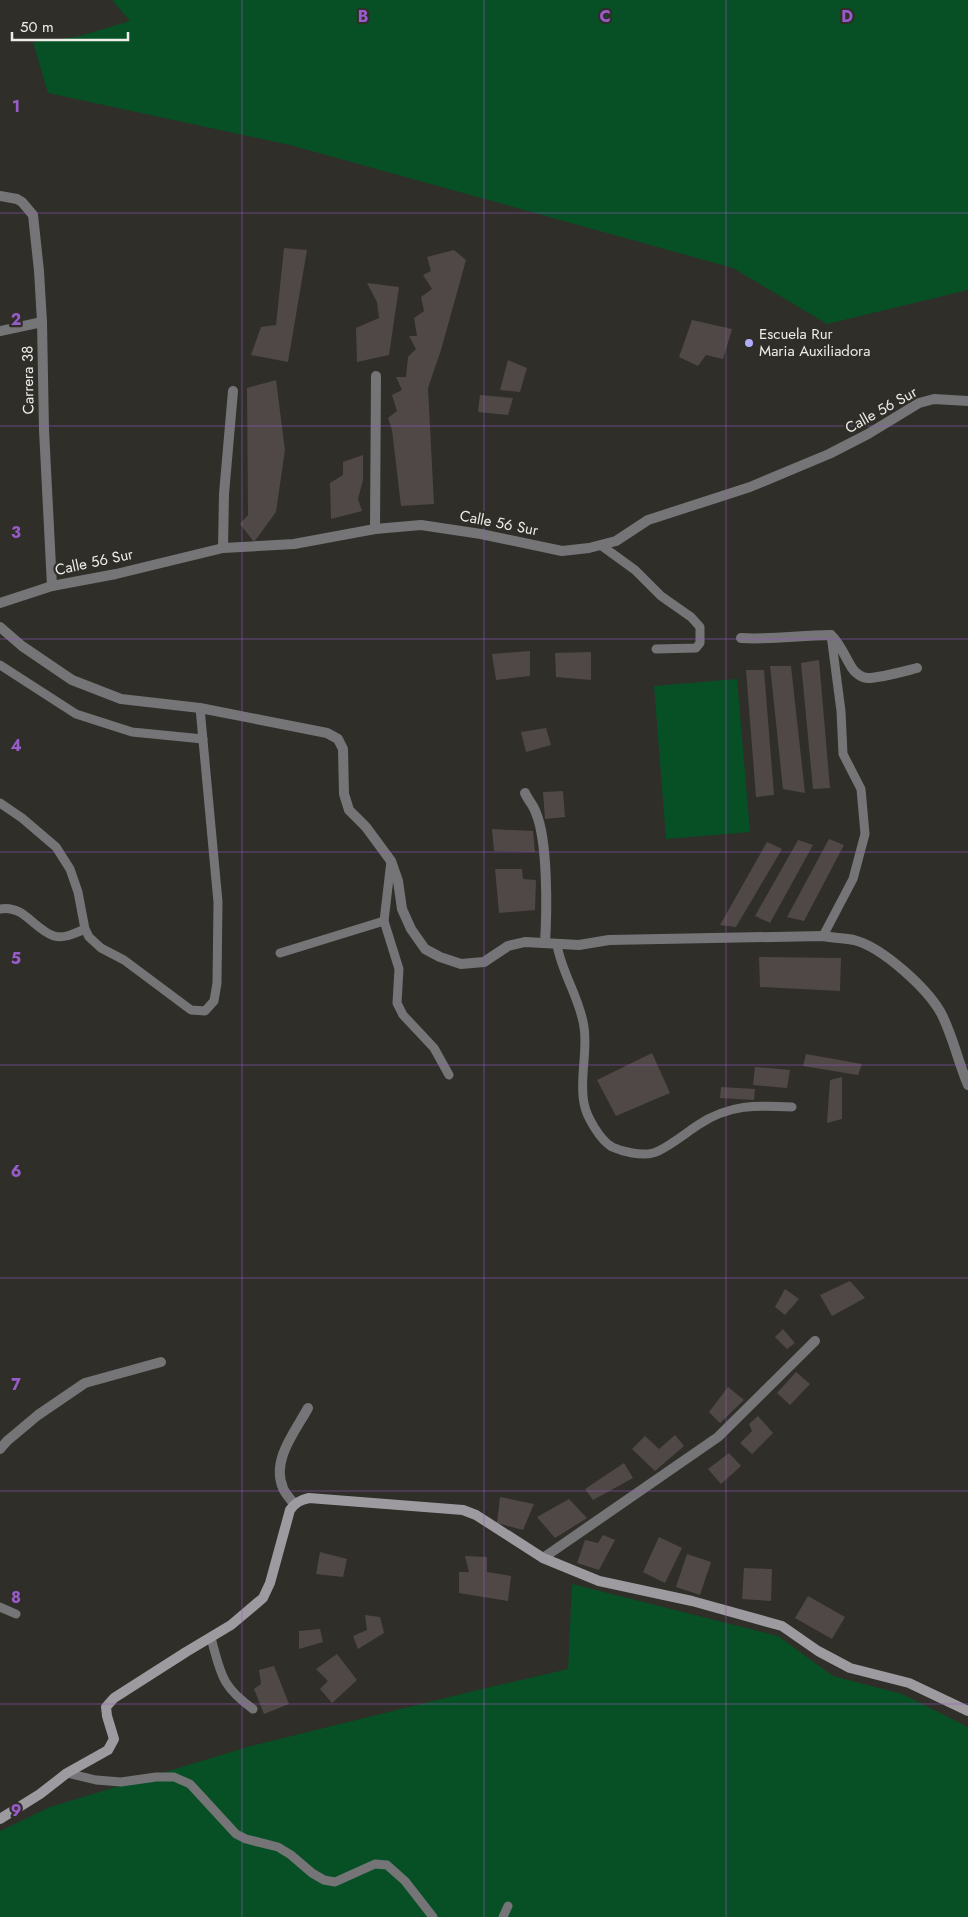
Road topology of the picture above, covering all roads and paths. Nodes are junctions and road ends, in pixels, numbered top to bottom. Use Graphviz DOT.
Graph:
graph roads {
  1 [pos="0,196"];
  2 [pos="42,322"];
  3 [pos="0,331"];
  4 [pos="376,376"];
  5 [pos="233,391"];
  6 [pos="968,401"];
  7 [pos="375,529"];
  8 [pos="602,546"];
  9 [pos="223,548"];
  10 [pos="52,586"];
  11 [pos="0,603"];
  12 [pos="0,627"];
  13 [pos="831,636"];
  14 [pos="741,638"];
  15 [pos="656,649"];
  16 [pos="0,665"];
  17 [pos="917,668"];
  18 [pos="200,708"];
  19 [pos="202,739"];
  20 [pos="524,793"];
  21 [pos="0,803"];
  22 [pos="391,861"];
  23 [pos="0,909"];
  24 [pos="384,921"];
  25 [pos="85,929"];
  26 [pos="823,936"];
  27 [pos="545,943"];
  28 [pos="557,945"];
  29 [pos="280,953"];
  30 [pos="449,1075"];
  31 [pos="968,1086"];
  32 [pos="792,1107"];
  33 [pos="815,1341"];
  34 [pos="161,1362"];
  35 [pos="308,1408"];
  36 [pos="0,1450"];
  37 [pos="294,1504"];
  38 [pos="543,1558"];
  39 [pos="0,1607"];
  40 [pos="16,1614"];
  41 [pos="211,1638"];
  42 [pos="254,1709"];
  43 [pos="968,1711"];
  44 [pos="67,1773"];
  45 [pos="0,1819"];
  46 [pos="508,1906"];
  47 [pos="434,1917"];
  48 [pos="503,1917"];
  1 -- 2 [label="street, Carrera 38"];
  2 -- 3 [label="street"];
  2 -- 10 [label="street, Carrera 38"];
  4 -- 7 [label="street"];
  5 -- 9 [label="street"];
  6 -- 8 [label="street, Calle 56 Sur"];
  7 -- 8 [label="street, Calle 56 Sur"];
  7 -- 9 [label="street, Calle 56 Sur"];
  8 -- 15 [label="lane"];
  9 -- 10 [label="street, Calle 56 Sur"];
  10 -- 11 [label="street, Calle 56 Sur"];
  12 -- 18 [label="street"];
  13 -- 14 [label="street"];
  13 -- 17 [label="street"];
  13 -- 26 [label="lane"];
  16 -- 19 [label="lane"];
  18 -- 19 [label="lane"];
  18 -- 22 [label="street"];
  19 -- 25 [label="lane"];
  20 -- 27 [label="street"];
  21 -- 25 [label="lane"];
  22 -- 24 [label="lane"];
  22 -- 27 [label="street"];
  23 -- 25 [label="lane"];
  24 -- 29 [label="lane"];
  24 -- 30 [label="lane"];
  26 -- 28 [label="street"];
  26 -- 31 [label="street"];
  27 -- 28 [label="street"];
  28 -- 32 [label="lane"];
  33 -- 38 [label="street"];
  34 -- 36 [label="street"];
  35 -- 37 [label="street"];
  37 -- 38 [label="street"];
  37 -- 41 [label="street"];
  38 -- 43 [label="street"];
  39 -- 40 [label="lane"];
  41 -- 42 [label="lane"];
  41 -- 44 [label="street"];
  44 -- 45 [label="street"];
  44 -- 47 [label="lane"];
  46 -- 48 [label="lane"];
}
